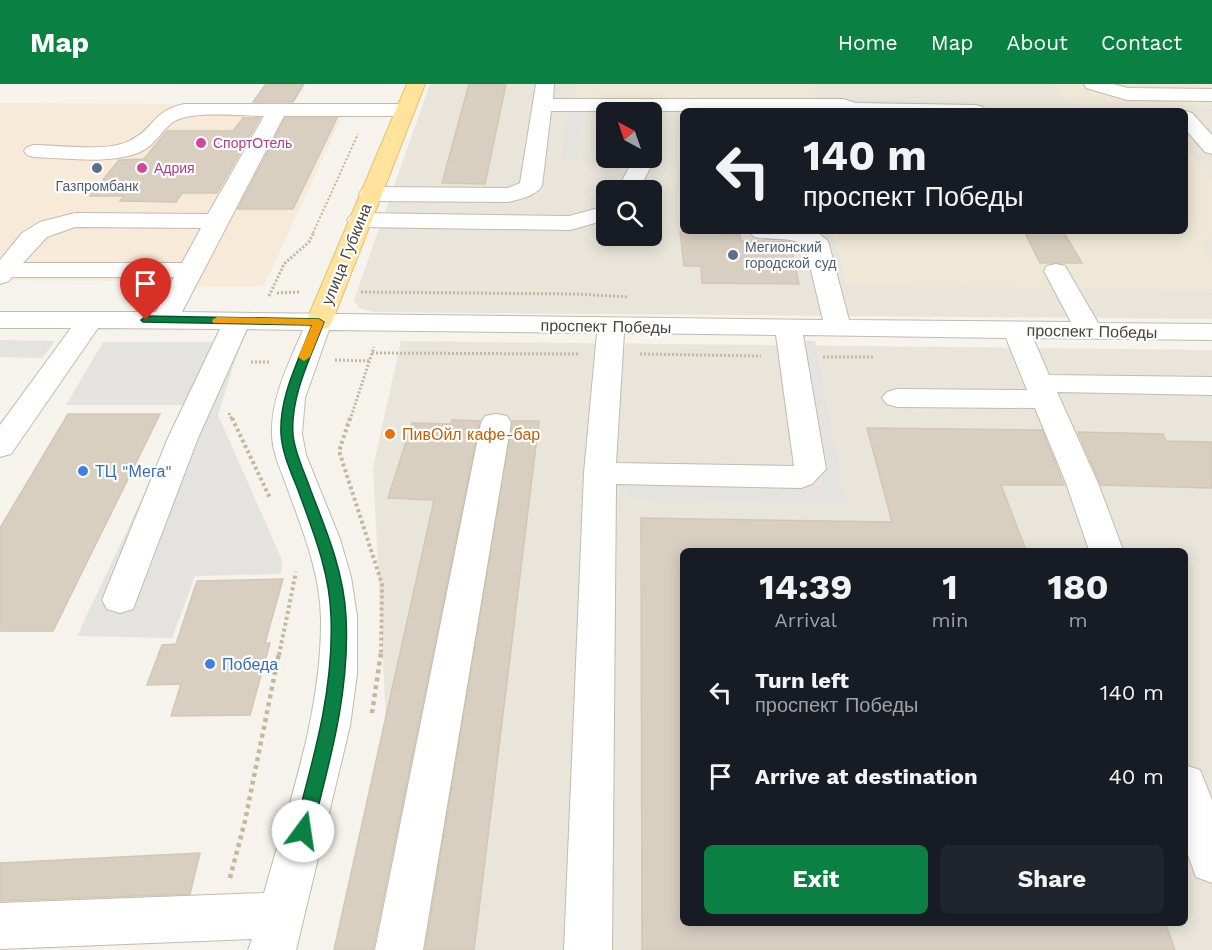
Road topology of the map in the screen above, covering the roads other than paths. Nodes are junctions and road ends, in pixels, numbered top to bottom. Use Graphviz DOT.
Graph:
graph roads {
  1 [pos="416,84"];
  2 [pos="622,84"];
  3 [pos="837,84"];
  4 [pos="1093,84"];
  5 [pos="1167,89"];
  6 [pos="544,95"];
  7 [pos="1212,95"];
  8 [pos="599,102"];
  9 [pos="622,102"];
  10 [pos="843,105"];
  11 [pos="975,105"];
  12 [pos="680,108"];
  13 [pos="693,108"];
  14 [pos="851,108"];
  15 [pos="884,108"];
  16 [pos="1182,108"];
  17 [pos="662,109"];
  18 [pos="277,110"];
  19 [pos="405,110"];
  20 [pos="1212,114"];
  21 [pos="1188,115"];
  22 [pos="1188,116"];
  23 [pos="1212,148"];
  24 [pos="34,151"];
  25 [pos="370,194"];
  26 [pos="596,216"];
  27 [pos="359,220"];
  28 [pos="216,221"];
  29 [pos="802,234"];
  30 [pos="192,270"];
  31 [pos="1056,271"];
  32 [pos="3,273"];
  33 [pos="0,320"];
  34 [pos="90,320"];
  35 [pos="165,320"];
  36 [pos="237,321"];
  37 [pos="319,322"];
  38 [pos="611,326"];
  39 [pos="788,328"];
  40 [pos="838,328"];
  41 [pos="1016,330"];
  42 [pos="1089,331"];
  43 [pos="1212,332"];
  44 [pos="1212,386"];
  45 [pos="1042,391"];
  46 [pos="897,398"];
  47 [pos="496,423"];
  48 [pos="0,447"];
  49 [pos="600,474"];
  50 [pos="1105,548"];
  51 [pos="120,600"];
  52 [pos="1188,792"];
  53 [pos="1212,862"];
  54 [pos="0,926"];
  55 [pos="277,933"];
  56 [pos="399,950"];
  57 [pos="588,950"];
  1 -- 19 [label="main road, улица Губкина"];
  2 -- 9 [label="street"];
  3 -- 10 [label="street"];
  4 -- 5 [label="street"];
  5 -- 7 [label="street"];
  5 -- 16 [label="street"];
  6 -- 8 [label="street"];
  6 -- 25 [label="street"];
  10 -- 13 [label="street"];
  10 -- 14 [label="street"];
  11 -- 15 [label="street"];
  12 -- 17 [label="street"];
  18 -- 19 [label="street"];
  18 -- 24 [label="street"];
  18 -- 28 [label="street"];
  19 -- 25 [label="main road, улица Губкина"];
  20 -- 21 [label="street"];
  22 -- 23 [label="street"];
  25 -- 27 [label="main road, улица Губкина"];
  26 -- 27 [label="street"];
  27 -- 37 [label="main road, улица Губкина"];
  28 -- 30 [label="street"];
  28 -- 32 [label="street"];
  29 -- 40 [label="street"];
  30 -- 32 [label="street"];
  30 -- 35 [label="street"];
  31 -- 42 [label="street"];
  33 -- 34 [label="street, проспект Победы"];
  34 -- 35 [label="street, проспект Победы"];
  34 -- 48 [label="street"];
  35 -- 36 [label="street, проспект Победы"];
  36 -- 37 [label="street, проспект Победы"];
  36 -- 51 [label="street"];
  37 -- 38 [label="street, проспект Победы"];
  37 -- 55 [label="street, улица Губкина"];
  38 -- 39 [label="street, проспект Победы"];
  38 -- 49 [label="street"];
  39 -- 40 [label="street, проспект Победы"];
  39 -- 49 [label="street"];
  40 -- 41 [label="street, проспект Победы"];
  41 -- 42 [label="street, проспект Победы"];
  41 -- 45 [label="street"];
  42 -- 43 [label="street, проспект Победы"];
  44 -- 45 [label="street"];
  45 -- 46 [label="street"];
  45 -- 50 [label="street"];
  47 -- 56 [label="street"];
  49 -- 57 [label="street"];
  52 -- 53 [label="street"];
  54 -- 55 [label="street"];
}
